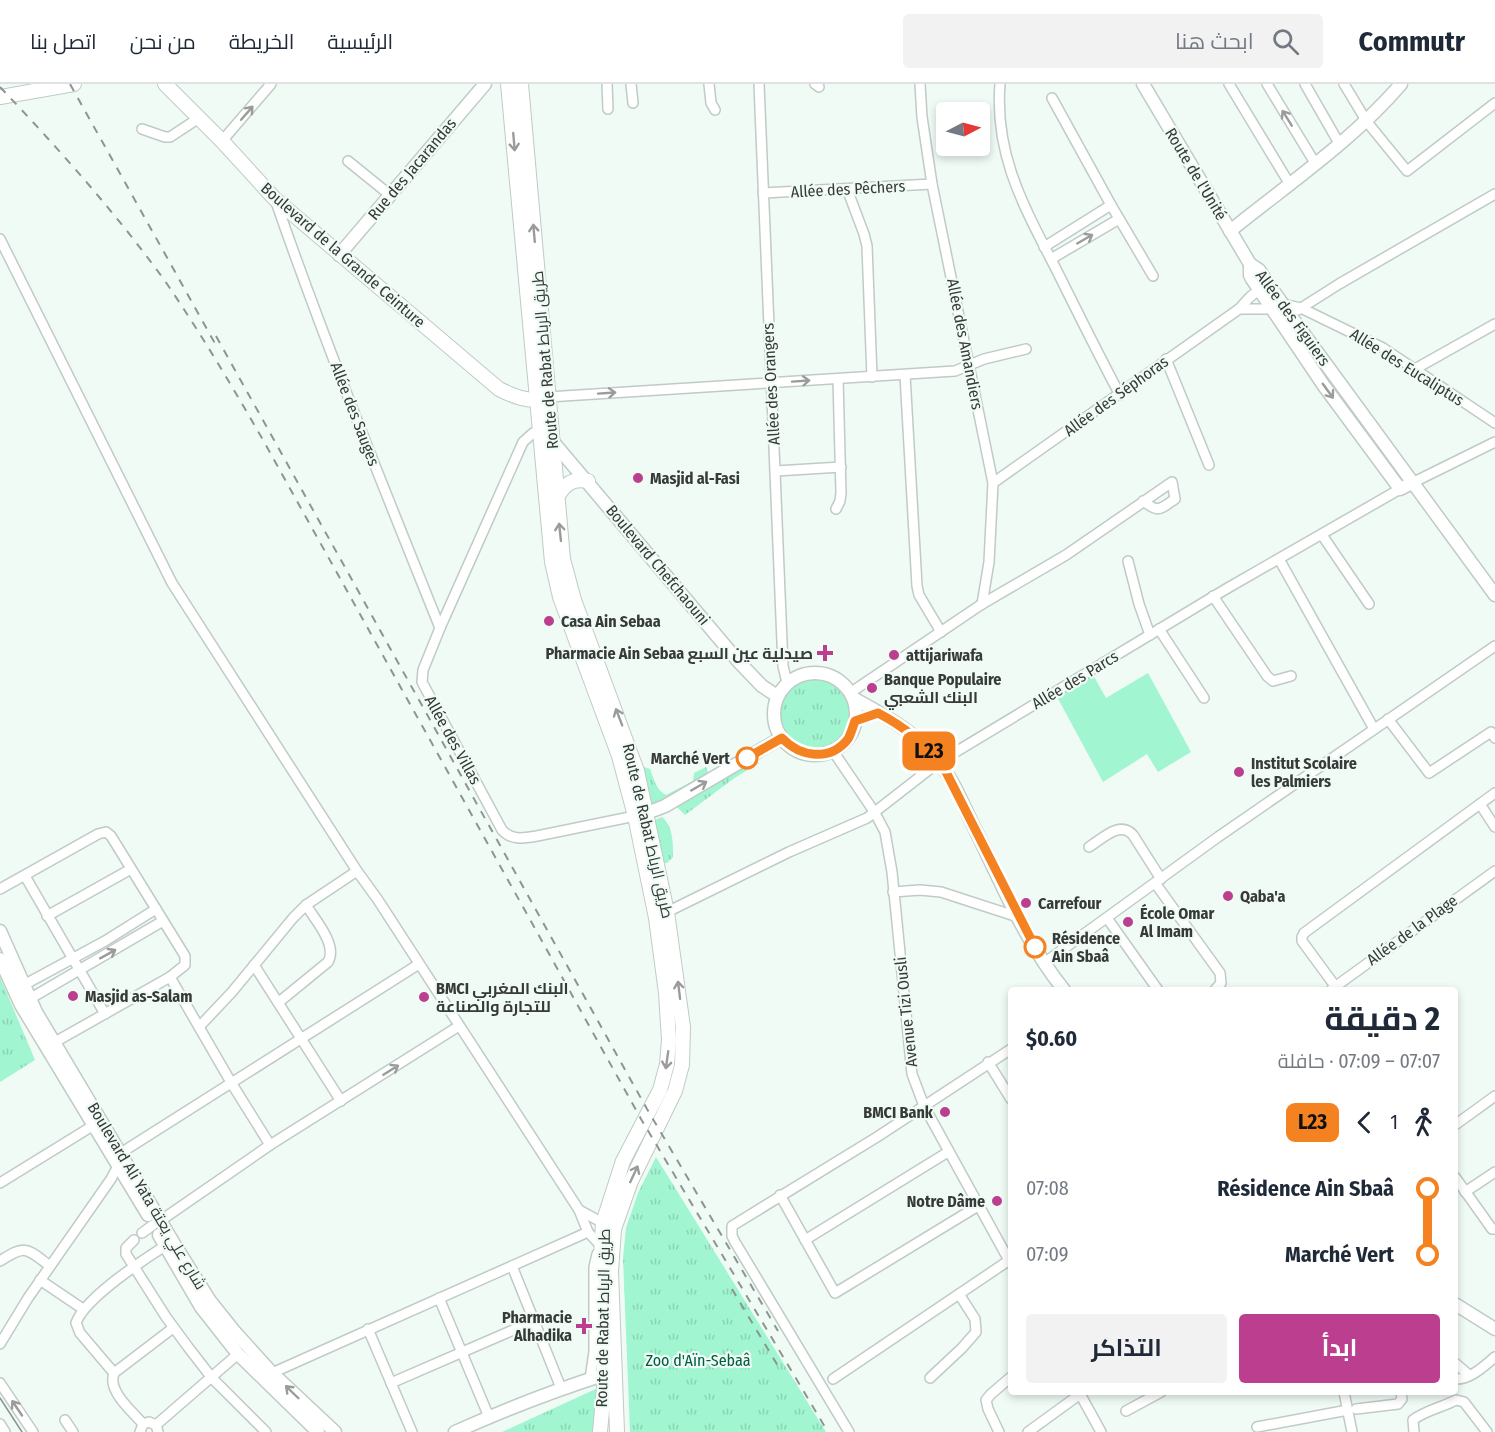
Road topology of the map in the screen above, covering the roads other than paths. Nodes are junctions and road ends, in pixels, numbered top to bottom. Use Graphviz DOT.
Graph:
graph roads {
  1 [pos="74,84"];
  2 [pos="165,84"];
  3 [pos="271,84"];
  4 [pos="485,84"];
  5 [pos="508,84"];
  6 [pos="521,84"];
  7 [pos="607,84"];
  8 [pos="631,84"];
  9 [pos="709,84"];
  10 [pos="759,84"];
  11 [pos="920,84"];
  12 [pos="1000,84"];
  13 [pos="1143,84"];
  14 [pos="1229,84"];
  15 [pos="1267,84"];
  16 [pos="1305,84"];
  17 [pos="1344,84"];
  18 [pos="1393,87"];
  19 [pos="0,97"];
  20 [pos="1052,98"];
  21 [pos="633,103"];
  22 [pos="1495,103"];
  23 [pos="608,109"];
  24 [pos="715,110"];
  25 [pos="199,118"];
  26 [pos="1366,122"];
  27 [pos="142,129"];
  28 [pos="222,141"];
  29 [pos="1340,145"];
  30 [pos="348,161"];
  31 [pos="1315,164"];
  32 [pos="1289,183"];
  33 [pos="932,184"];
  34 [pos="847,189"];
  35 [pos="763,193"];
  36 [pos="1495,194"];
  37 [pos="390,195"];
  38 [pos="275,199"];
  39 [pos="1111,206"];
  40 [pos="1119,219"];
  41 [pos="1230,231"];
  42 [pos="0,239"];
  43 [pos="1044,247"];
  44 [pos="339,255"];
  45 [pos="1050,259"];
  46 [pos="1250,264"];
  47 [pos="1153,276"];
  48 [pos="1263,286"];
  49 [pos="1277,306"];
  50 [pos="1301,308"];
  51 [pos="1239,309"];
  52 [pos="1290,315"];
  53 [pos="1495,324"];
  54 [pos="1026,349"];
  55 [pos="1167,359"];
  56 [pos="970,366"];
  57 [pos="1415,369"];
  58 [pos="905,375"];
  59 [pos="872,377"];
  60 [pos="838,379"];
  61 [pos="771,383"];
  62 [pos="1120,395"];
  63 [pos="543,399"];
  64 [pos="1495,423"];
  65 [pos="546,435"];
  66 [pos="1495,442"];
  67 [pos="1209,465"];
  68 [pos="841,467"];
  69 [pos="776,471"];
  70 [pos="588,481"];
  71 [pos="993,483"];
  72 [pos="1412,483"];
  73 [pos="1400,489"];
  74 [pos="557,496"];
  75 [pos="1143,501"];
  76 [pos="836,509"];
  77 [pos="1322,535"];
  78 [pos="1279,559"];
  79 [pos="1128,561"];
  80 [pos="1495,595"];
  81 [pos="1214,596"];
  82 [pos="982,604"];
  83 [pos="1369,604"];
  84 [pos="440,628"];
  85 [pos="941,632"];
  86 [pos="1154,632"];
  87 [pos="1495,646"];
  88 [pos="1291,676"];
  89 [pos="787,682"];
  90 [pos="852,695"];
  91 [pos="777,696"];
  92 [pos="1204,698"];
  93 [pos="878,713"];
  94 [pos="1388,719"];
  95 [pos="855,721"];
  96 [pos="1374,729"];
  97 [pos="782,738"];
  98 [pos="1495,738"];
  99 [pos="832,751"];
  100 [pos="939,762"];
  101 [pos="1495,793"];
  102 [pos="1480,804"];
  103 [pos="875,813"];
  104 [pos="641,815"];
  105 [pos="1495,827"];
  106 [pos="1089,847"];
  107 [pos="132,869"];
  108 [pos="357,871"];
  109 [pos="1495,871"];
  110 [pos="25,876"];
  111 [pos="1158,881"];
  112 [pos="0,889"];
  113 [pos="893,892"];
  114 [pos="306,905"];
  115 [pos="156,909"];
  116 [pos="48,915"];
  117 [pos="662,915"];
  118 [pos="1018,917"];
  119 [pos="1107,918"];
  120 [pos="163,921"];
  121 [pos="0,931"];
  122 [pos="72,958"];
  123 [pos="0,959"];
  124 [pos="419,963"];
  125 [pos="1044,963"];
  126 [pos="254,965"];
  127 [pos="79,970"];
  128 [pos="170,977"];
  129 [pos="18,987"];
  130 [pos="1062,987"];
  131 [pos="1156,987"];
  132 [pos="1218,987"];
  133 [pos="1333,987"];
  134 [pos="1337,987"];
  135 [pos="25,1002"];
  136 [pos="279,1002"];
  137 [pos="105,1014"];
  138 [pos="459,1026"];
  139 [pos="200,1027"];
  140 [pos="302,1039"];
  141 [pos="55,1042"];
  142 [pos="1008,1051"];
  143 [pos="988,1062"];
  144 [pos="232,1084"];
  145 [pos="1008,1094"];
  146 [pos="1495,1096"];
  147 [pos="341,1101"];
  148 [pos="924,1106"];
  149 [pos="1458,1123"];
  150 [pos="94,1125"];
  151 [pos="270,1145"];
  152 [pos="948,1152"];
  153 [pos="120,1161"];
  154 [pos="1495,1172"];
  155 [pos="1458,1182"];
  156 [pos="0,1183"];
  157 [pos="1465,1192"];
  158 [pos="780,1196"];
  159 [pos="978,1206"];
  160 [pos="579,1210"];
  161 [pos="157,1223"];
  162 [pos="603,1223"];
  163 [pos="1495,1229"];
  164 [pos="142,1233"];
  165 [pos="588,1233"];
  166 [pos="134,1240"];
  167 [pos="805,1240"];
  168 [pos="165,1246"];
  169 [pos="601,1248"];
  170 [pos="1008,1258"];
  171 [pos="0,1261"];
  172 [pos="1008,1262"];
  173 [pos="134,1265"];
  174 [pos="50,1266"];
  175 [pos="513,1266"];
  176 [pos="40,1280"];
  177 [pos="959,1294"];
  178 [pos="439,1298"];
  179 [pos="1458,1306"];
  180 [pos="83,1309"];
  181 [pos="534,1321"];
  182 [pos="173,1328"];
  183 [pos="368,1329"];
  184 [pos="1495,1329"];
  185 [pos="0,1344"];
  186 [pos="461,1352"];
  187 [pos="238,1354"];
  188 [pos="1495,1357"];
  189 [pos="1458,1366"];
  190 [pos="114,1373"];
  191 [pos="272,1373"];
  192 [pos="1469,1375"];
  193 [pos="212,1377"];
  194 [pos="930,1377"];
  195 [pos="603,1379"];
  196 [pos="832,1379"];
  197 [pos="1458,1379"];
  198 [pos="1008,1380"];
  199 [pos="0,1383"];
  200 [pos="391,1383"];
  201 [pos="561,1388"];
  202 [pos="1078,1395"];
  203 [pos="1082,1395"];
  204 [pos="1156,1395"];
  205 [pos="1345,1395"];
  206 [pos="1401,1395"];
  207 [pos="1352,1409"];
  208 [pos="1126,1412"];
  209 [pos="489,1417"];
  210 [pos="64,1420"];
  211 [pos="0,1424"];
  212 [pos="258,1425"];
  213 [pos="1257,1427"];
  214 [pos="141,1428"];
  215 [pos="157,1428"];
  216 [pos="5,1432"];
  217 [pos="33,1432"];
  218 [pos="73,1432"];
  219 [pos="250,1432"];
  220 [pos="266,1432"];
  221 [pos="318,1432"];
  222 [pos="335,1432"];
  223 [pos="412,1432"];
  224 [pos="455,1432"];
  225 [pos="602,1432"];
  226 [pos="615,1432"];
  227 [pos="849,1432"];
  228 [pos="999,1432"];
  229 [pos="1028,1432"];
  230 [pos="1101,1432"];
  231 [pos="1352,1432"];
  232 [pos="1414,1432"];
  233 [pos="1487,1432"];
  1 -- 19 [label="main road"];
  2 -- 25 [label="main road, Boulevard de la Grande Ceinture"];
  28 -- 3 [label="street, one-way"];
  4 -- 37 [label="street, Rue des Jacarandas"];
  5 -- 63 [label="main road, Route de Rabat طريق الرباط, one-way"];
  63 -- 6 [label="main road, Route de Rabat طريق الرباط, one-way"];
  7 -- 23 [label="street"];
  8 -- 21 [label="street"];
  9 -- 24 [label="street"];
  10 -- 35 [label="street, Allée des Orangers"];
  11 -- 33 [label="street, Allée des Amandiers"];
  12 -- 43 [label="street"];
  13 -- 41 [label="street, Route de l'Unité"];
  14 -- 32 [label="street"];
  31 -- 15 [label="street, one-way"];
  16 -- 29 [label="street"];
  17 -- 26 [label="street"];
  18 -- 26 [label="street"];
  20 -- 39 [label="street"];
  22 -- 26 [label="street"];
  25 -- 27 [label="street"];
  25 -- 28 [label="main road, Boulevard de la Grande Ceinture"];
  26 -- 29 [label="street"];
  28 -- 38 [label="main road, Boulevard de la Grande Ceinture"];
  29 -- 31 [label="street"];
  30 -- 37 [label="street"];
  31 -- 32 [label="street"];
  32 -- 41 [label="street"];
  33 -- 34 [label="street, Allée des Pêchers"];
  33 -- 56 [label="street, Allée des Amandiers"];
  34 -- 35 [label="street, Allée des Pêchers"];
  34 -- 59 [label="street"];
  35 -- 61 [label="street, Allée des Orangers"];
  36 -- 50 [label="street"];
  37 -- 44 [label="street, Rue des Jacarandas"];
  38 -- 44 [label="main road, Boulevard de la Grande Ceinture"];
  38 -- 84 [label="street, Allée des Sauges"];
  39 -- 40 [label="street"];
  39 -- 43 [label="street"];
  45 -- 40 [label="street, one-way"];
  40 -- 47 [label="street"];
  41 -- 46 [label="street, Route de l'Unité"];
  42 -- 108 [label="street"];
  43 -- 45 [label="street"];
  44 -- 63 [label="main road, Boulevard de la Grande Ceinture"];
  45 -- 62 [label="street"];
  46 -- 48 [label="street, Allée des Figuiers"];
  48 -- 49 [label="street, Allée des Figuiers"];
  48 -- 51 [label="street, Allée des Séphoras"];
  49 -- 50 [label="street, Allée des Eucaliptus"];
  49 -- 51 [label="street"];
  49 -- 52 [label="street, Allée des Figuiers"];
  49 -- 73 [label="street, Allée des Figuiers, one-way"];
  50 -- 52 [label="street"];
  50 -- 57 [label="street, Allée des Eucaliptus"];
  51 -- 55 [label="street, Allée des Séphoras"];
  52 -- 72 [label="street, Allée des Figuiers"];
  53 -- 57 [label="street"];
  54 -- 56 [label="street"];
  55 -- 62 [label="street, Allée des Séphoras"];
  55 -- 67 [label="street"];
  56 -- 58 [label="street"];
  56 -- 71 [label="street, Allée des Amandiers"];
  57 -- 64 [label="street, Allée des Eucaliptus"];
  58 -- 59 [label="street"];
  58 -- 85 [label="street"];
  59 -- 60 [label="street"];
  61 -- 60 [label="street, one-way"];
  60 -- 68 [label="street"];
  63 -- 61 [label="street, one-way"];
  61 -- 69 [label="street, Allée des Orangers"];
  62 -- 71 [label="street, Allée des Séphoras"];
  63 -- 65 [label="main road, Route de Rabat طريق الرباط"];
  65 -- 70 [label="street, Boulevard Chefchaouni"];
  65 -- 74 [label="main road, Route de Rabat طريق الرباط"];
  65 -- 84 [label="street, Allée des Villas"];
  65 -- 104 [label="main road, Route de Rabat طريق الرباط"];
  66 -- 72 [label="street, Allée des Parcs"];
  68 -- 69 [label="street"];
  68 -- 76 [label="street"];
  69 -- 89 [label="street, Allée des Orangers"];
  70 -- 74 [label="main road"];
  70 -- 91 [label="street, Boulevard Chefchaouni"];
  71 -- 82 [label="street, Allée des Amandiers"];
  72 -- 73 [label="street, Allée des Parcs"];
  72 -- 80 [label="street, Allée des Figuiers"];
  73 -- 77 [label="street, Allée des Parcs"];
  104 -- 74 [label="main road, Route de Rabat طريق الرباط, one-way"];
  75 -- 82 [label="street"];
  77 -- 78 [label="street, Allée des Parcs"];
  77 -- 83 [label="street"];
  78 -- 81 [label="street, Allée des Parcs"];
  78 -- 96 [label="street"];
  79 -- 86 [label="street"];
  81 -- 86 [label="street, Allée des Parcs"];
  81 -- 88 [label="street"];
  82 -- 85 [label="street"];
  84 -- 104 [label="street, Allée des Villas"];
  85 -- 90 [label="street"];
  86 -- 92 [label="street"];
  86 -- 100 [label="street, Allée des Parcs"];
  87 -- 94 [label="street"];
  89 -- 90 [label="street"];
  89 -- 91 [label="street"];
  90 -- 93 [label="street"];
  90 -- 95 [label="street"];
  91 -- 97 [label="street"];
  93 -- 95 [label="street"];
  93 -- 100 [label="street"];
  94 -- 96 [label="street"];
  94 -- 98 [label="street"];
  95 -- 99 [label="street"];
  96 -- 111 [label="street"];
  97 -- 99 [label="street"];
  104 -- 97 [label="street, Allée des Villas, one-way"];
  99 -- 103 [label="street, Avenue Tizi Ousli"];
  100 -- 103 [label="street, Allée des Parcs"];
  100 -- 118 [label="street"];
  101 -- 102 [label="street"];
  102 -- 105 [label="street"];
  102 -- 133 [label="street"];
  103 -- 113 [label="street, Avenue Tizi Ousli"];
  103 -- 117 [label="street, Allée des Parcs"];
  104 -- 117 [label="main road, Route de Rabat طريق الرباط"];
  106 -- 111 [label="street"];
  107 -- 110 [label="street"];
  107 -- 115 [label="street"];
  107 -- 116 [label="street"];
  108 -- 114 [label="street"];
  108 -- 124 [label="street"];
  109 -- 134 [label="street, Allée de la Plage"];
  110 -- 112 [label="street"];
  110 -- 116 [label="street"];
  111 -- 119 [label="street"];
  111 -- 132 [label="street"];
  113 -- 118 [label="street"];
  113 -- 148 [label="street, Avenue Tizi Ousli"];
  114 -- 126 [label="street"];
  114 -- 136 [label="street"];
  115 -- 120 [label="street"];
  115 -- 122 [label="street"];
  116 -- 122 [label="street"];
  117 -- 162 [label="main road, Route de Rabat طريق الرباط, one-way"];
  195 -- 117 [label="main road, Route de Rabat طريق الرباط, one-way"];
  118 -- 125 [label="street"];
  119 -- 125 [label="street"];
  119 -- 131 [label="street"];
  127 -- 120 [label="street, one-way"];
  120 -- 128 [label="street"];
  121 -- 129 [label="street, Boulevard Ali Yata شارع علي يعتة"];
  122 -- 127 [label="street"];
  122 -- 129 [label="street"];
  123 -- 129 [label="street, Boulevard Ali Yata شارع علي يعتة"];
  124 -- 138 [label="street"];
  124 -- 140 [label="street"];
  125 -- 130 [label="street"];
  126 -- 136 [label="street"];
  126 -- 139 [label="street"];
  127 -- 135 [label="street"];
  127 -- 137 [label="street"];
  128 -- 137 [label="street"];
  128 -- 139 [label="street"];
  129 -- 135 [label="street, Boulevard Ali Yata شارع علي يعتة"];
  135 -- 141 [label="street, Boulevard Ali Yata شارع علي يعتة"];
  135 -- 150 [label="street, Boulevard Ali Yata شارع علي يعتة"];
  136 -- 140 [label="street"];
  137 -- 141 [label="street"];
  147 -- 138 [label="street, one-way"];
  138 -- 160 [label="street"];
  139 -- 144 [label="street"];
  140 -- 144 [label="street"];
  140 -- 147 [label="street"];
  141 -- 153 [label="street, Boulevard Ali Yata شارع علي يعتة"];
  142 -- 143 [label="street"];
  143 -- 145 [label="street"];
  143 -- 148 [label="street"];
  144 -- 151 [label="street"];
  144 -- 153 [label="street"];
  146 -- 149 [label="street"];
  147 -- 151 [label="street"];
  148 -- 152 [label="street, Avenue Tizi Ousli"];
  148 -- 158 [label="street"];
  150 -- 153 [label="street, Boulevard Ali Yata شارع علي يعتة"];
  150 -- 156 [label="street"];
  151 -- 161 [label="street"];
  152 -- 159 [label="street, Avenue Tizi Ousli"];
  152 -- 167 [label="street"];
  153 -- 161 [label="street, Boulevard Ali Yata شارع علي يعتة"];
  153 -- 174 [label="street"];
  154 -- 157 [label="street"];
  155 -- 157 [label="street"];
  157 -- 163 [label="street"];
  158 -- 167 [label="street"];
  158 -- 227 [label="street"];
  159 -- 167 [label="street"];
  159 -- 170 [label="street, Avenue Tizi Ousli"];
  160 -- 162 [label="street"];
  160 -- 165 [label="street"];
  161 -- 164 [label="street"];
  161 -- 168 [label="street, Boulevard Ali Yata شارع علي يعتة"];
  161 -- 191 [label="street, Boulevard Ali Yata شارع علي يعتة"];
  162 -- 169 [label="main road, Route de Rabat طريق الرباط"];
  165 -- 169 [label="street"];
  165 -- 175 [label="street"];
  166 -- 173 [label="street"];
  168 -- 173 [label="street"];
  168 -- 187 [label="street, Boulevard Ali Yata شارع علي يعتة"];
  169 -- 195 [label="main road, Route de Rabat طريق الرباط"];
  171 -- 174 [label="street"];
  172 -- 177 [label="street"];
  173 -- 180 [label="street"];
  173 -- 182 [label="street"];
  174 -- 176 [label="street"];
  175 -- 178 [label="street"];
  175 -- 181 [label="street"];
  176 -- 180 [label="street"];
  176 -- 185 [label="street"];
  177 -- 194 [label="street"];
  177 -- 196 [label="street"];
  178 -- 183 [label="street"];
  178 -- 186 [label="street"];
  179 -- 184 [label="street"];
  180 -- 190 [label="street"];
  181 -- 186 [label="street"];
  181 -- 201 [label="street"];
  182 -- 190 [label="street"];
  182 -- 193 [label="street"];
  183 -- 191 [label="street"];
  183 -- 200 [label="street"];
  186 -- 200 [label="street"];
  186 -- 209 [label="street"];
  187 -- 193 [label="street"];
  187 -- 221 [label="street, Boulevard Ali Yata شارع علي يعتة"];
  188 -- 192 [label="street"];
  189 -- 192 [label="street"];
  190 -- 214 [label="street"];
  222 -- 191 [label="street, Boulevard Ali Yata شارع علي يعتة, one-way"];
  192 -- 197 [label="street"];
  193 -- 212 [label="street"];
  193 -- 215 [label="street"];
  195 -- 201 [label="street"];
  195 -- 225 [label="main road"];
  195 -- 226 [label="main road, Route de Rabat طريق الرباط"];
  198 -- 228 [label="street"];
  217 -- 199 [label="street, one-way"];
  200 -- 223 [label="street"];
  201 -- 209 [label="street"];
  202 -- 229 [label="street"];
  203 -- 230 [label="street"];
  204 -- 208 [label="street"];
  205 -- 207 [label="street"];
  206 -- 207 [label="street"];
  207 -- 213 [label="street"];
  207 -- 231 [label="street"];
  209 -- 224 [label="street"];
  210 -- 218 [label="street"];
  211 -- 216 [label="street"];
  212 -- 219 [label="street"];
  212 -- 220 [label="street"];
  214 -- 215 [label="street"];
  232 -- 233 [label="street"];
}
